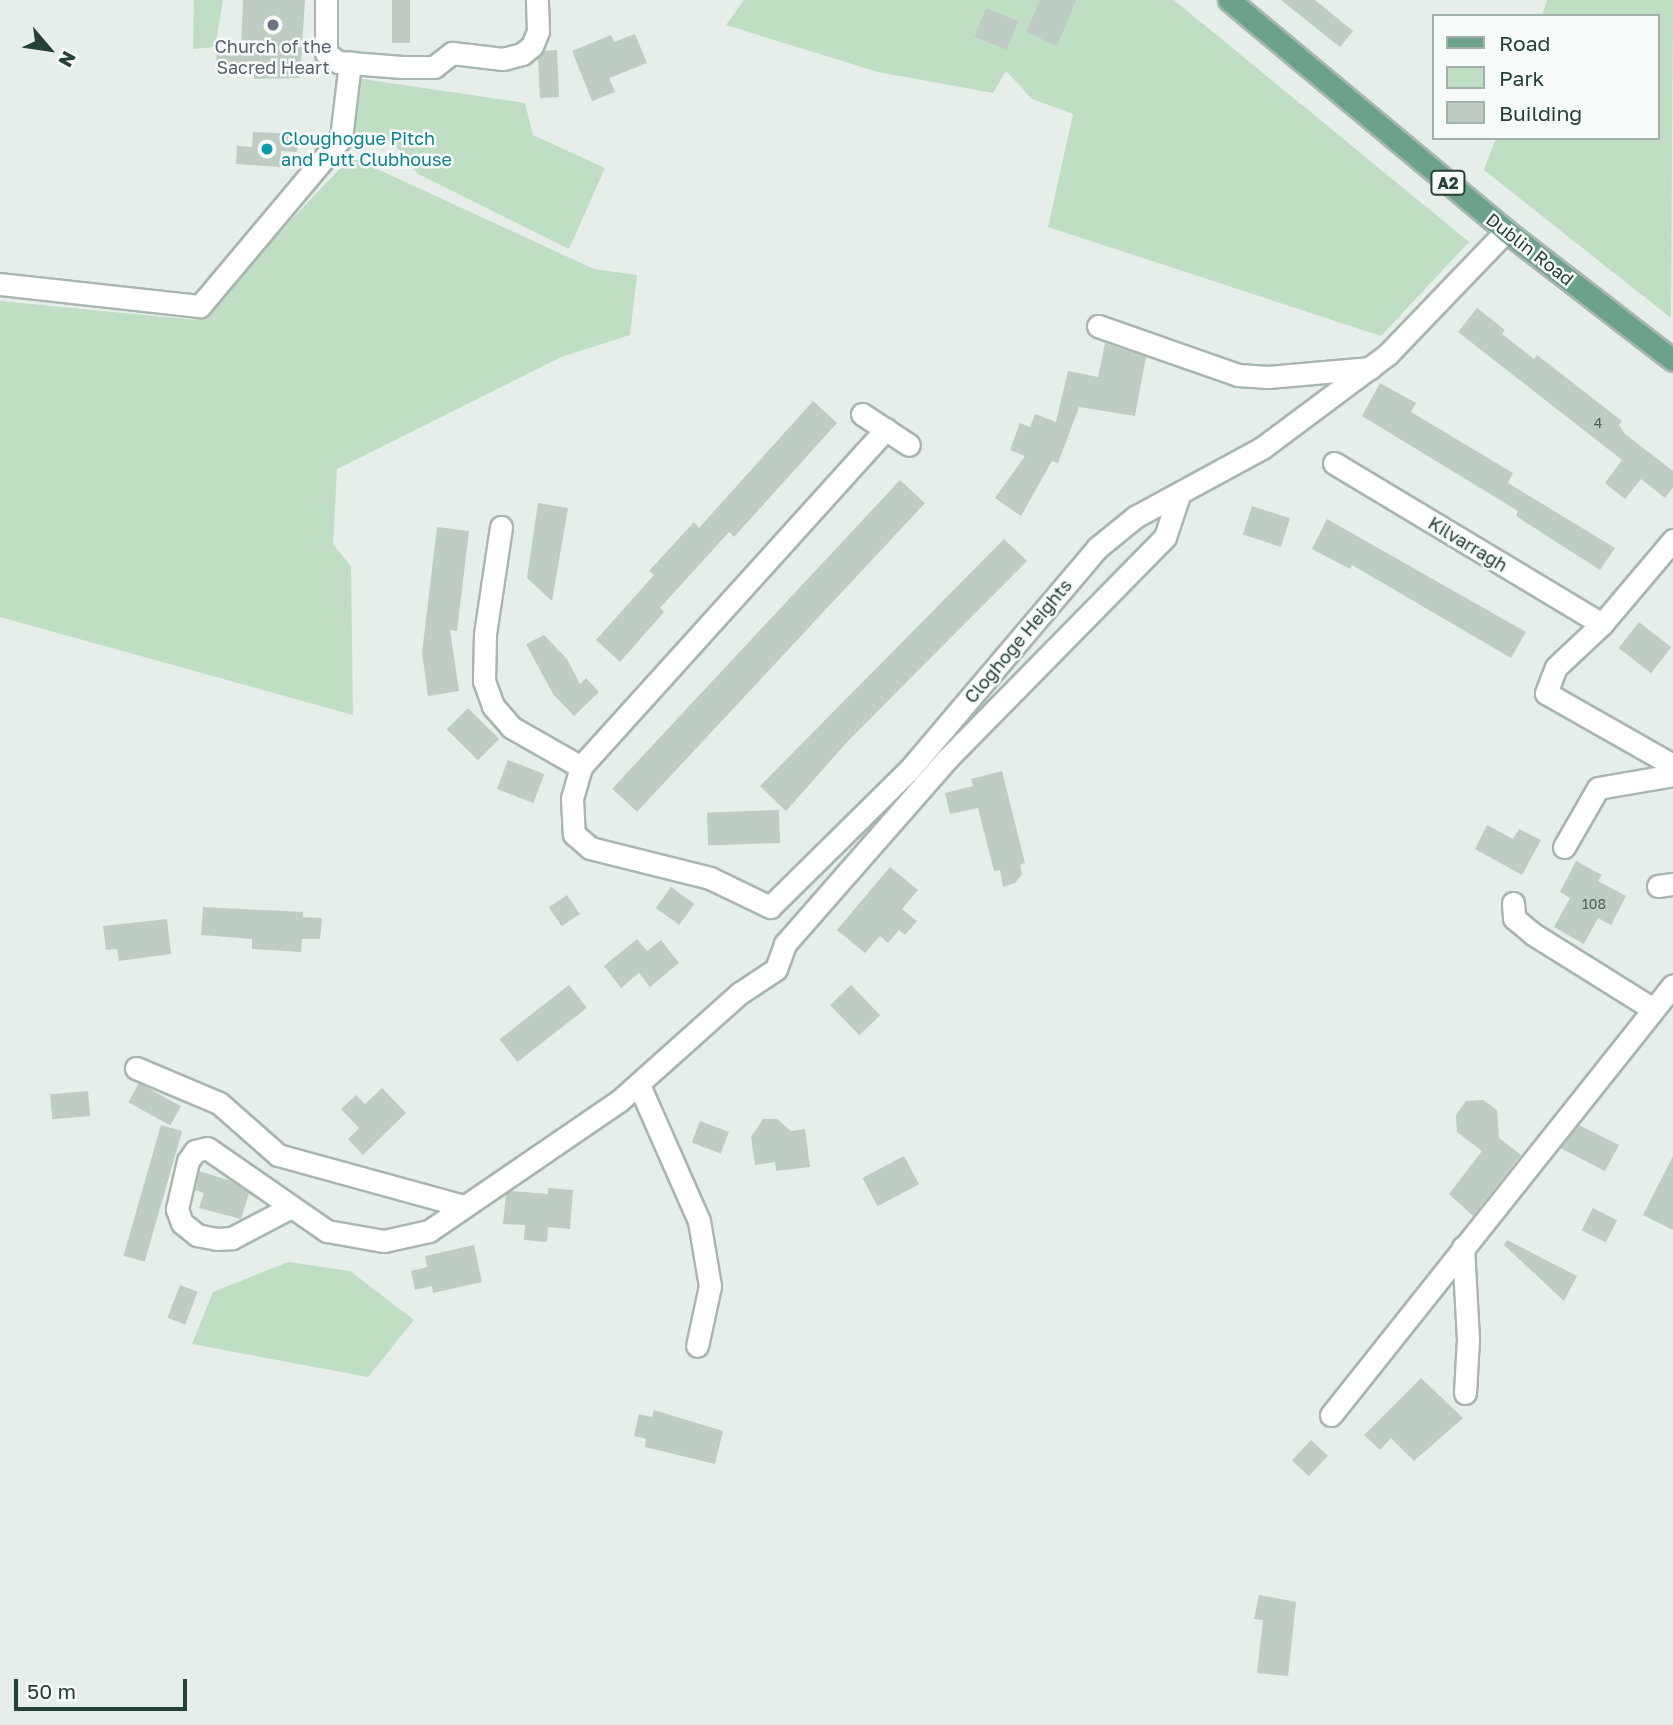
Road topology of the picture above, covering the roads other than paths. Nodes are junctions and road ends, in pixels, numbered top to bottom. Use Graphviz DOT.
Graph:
graph roads {
  1 [pos="326,0"];
  2 [pos="537,0"];
  3 [pos="1229,0"];
  4 [pos="350,63"];
  5 [pos="1506,230"];
  6 [pos="0,284"];
  7 [pos="1098,326"];
  8 [pos="1673,359"];
  9 [pos="1371,368"];
  10 [pos="862,414"];
  11 [pos="886,429"];
  12 [pos="909,445"];
  13 [pos="1334,463"];
  14 [pos="1178,498"];
  15 [pos="501,527"];
  16 [pos="1673,540"];
  17 [pos="1602,624"];
  18 [pos="1673,765"];
  19 [pos="581,767"];
  20 [pos="1673,775"];
  21 [pos="1564,847"];
  22 [pos="1513,903"];
  23 [pos="1673,985"];
  24 [pos="1653,1009"];
  25 [pos="136,1068"];
  26 [pos="639,1085"];
  27 [pos="463,1206"];
  28 [pos="290,1207"];
  29 [pos="1464,1247"];
  30 [pos="697,1346"];
  31 [pos="1465,1393"];
  32 [pos="1331,1415"];
  1 -- 4 [label="street"];
  2 -- 4 [label="street"];
  3 -- 5 [label="main road, Dublin Road / A2"];
  4 -- 6 [label="street"];
  5 -- 8 [label="main road, Dublin Road / A2"];
  5 -- 9 [label="street, Cloghoge Heights"];
  7 -- 9 [label="street"];
  9 -- 14 [label="street, Cloghoge Heights"];
  10 -- 11 [label="street"];
  11 -- 12 [label="street"];
  11 -- 19 [label="street, Cloghoge Heights"];
  13 -- 17 [label="street, Kilvarragh"];
  14 -- 19 [label="street, Cloghoge Heights"];
  14 -- 26 [label="street"];
  15 -- 19 [label="street"];
  16 -- 17 [label="street"];
  17 -- 18 [label="street"];
  20 -- 21 [label="street"];
  22 -- 24 [label="street"];
  23 -- 24 [label="street"];
  24 -- 29 [label="street"];
  25 -- 27 [label="street"];
  26 -- 27 [label="street"];
  26 -- 30 [label="street"];
  27 -- 28 [label="street"];
  28 -- 28 [label="street"];
  29 -- 31 [label="street"];
  29 -- 32 [label="street"];
}
